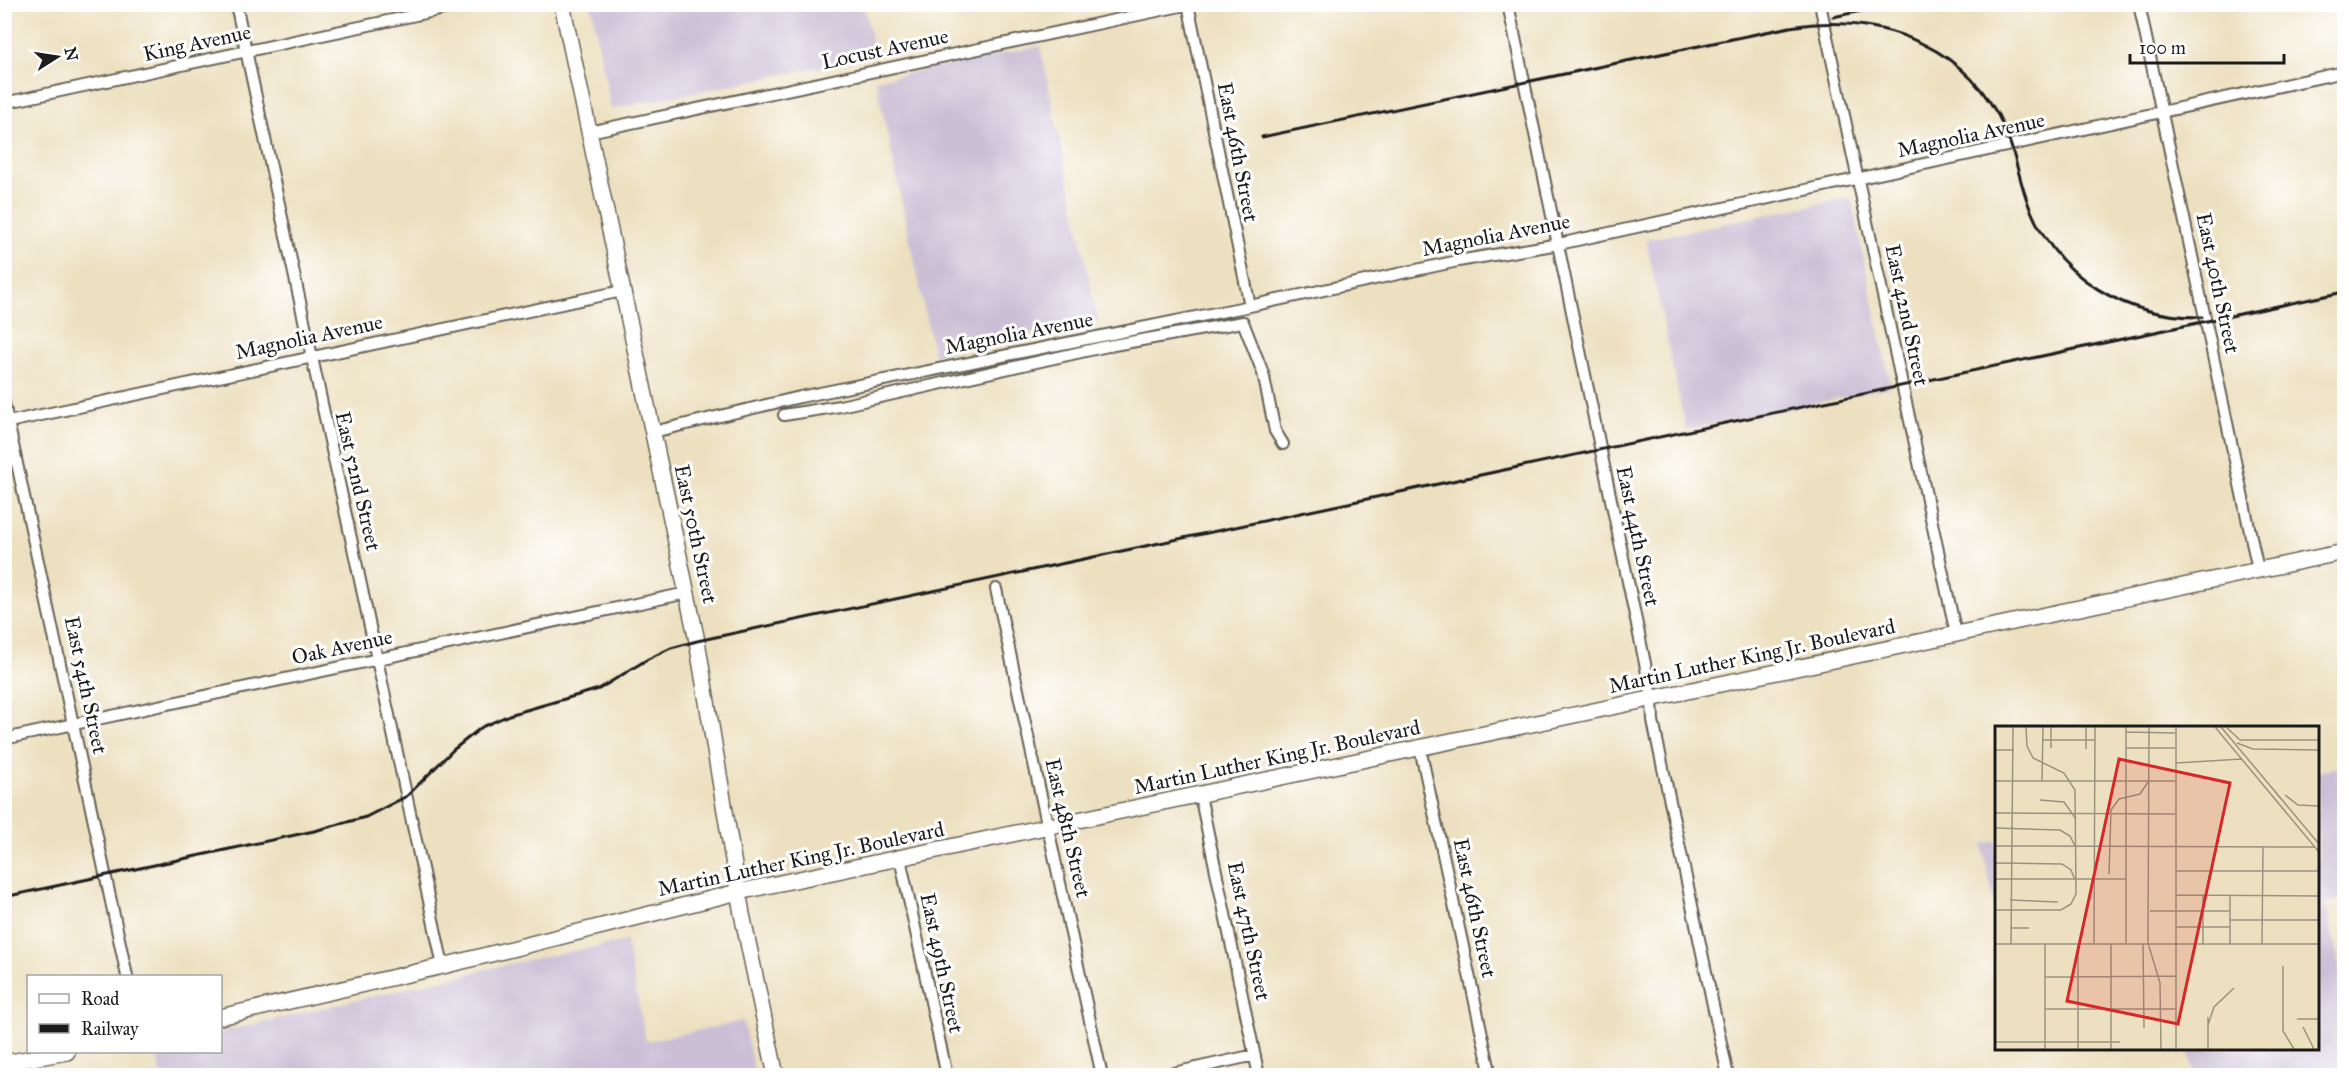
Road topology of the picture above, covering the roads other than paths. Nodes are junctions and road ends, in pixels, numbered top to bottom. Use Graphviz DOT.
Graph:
graph roads {
  1 [pos="236,4"];
  2 [pos="467,4"];
  3 [pos="562,4"];
  4 [pos="1508,4"];
  5 [pos="1820,4"];
  6 [pos="2139,4"];
  7 [pos="1189,5"];
  8 [pos="246,53"];
  9 [pos="2344,72"];
  10 [pos="4,103"];
  11 [pos="2163,113"];
  12 [pos="589,132"];
  13 [pos="1859,179"];
  14 [pos="1559,244"];
  15 [pos="622,291"];
  16 [pos="1250,306"];
  17 [pos="310,357"];
  18 [pos="4,403"];
  19 [pos="784,415"];
  20 [pos="7,422"];
  21 [pos="653,432"];
  22 [pos="1283,444"];
  23 [pos="2344,552"];
  24 [pos="2258,570"];
  25 [pos="996,589"];
  26 [pos="687,593"];
  27 [pos="1956,634"];
  28 [pos="378,660"];
  29 [pos="1652,698"];
  30 [pos="74,724"];
  31 [pos="4,739"];
  32 [pos="1420,748"];
  33 [pos="1200,795"];
  34 [pos="1049,826"];
  35 [pos="900,858"];
  36 [pos="738,892"];
  37 [pos="443,966"];
  38 [pos="127,975"];
  39 [pos="222,1017"];
  40 [pos="61,1053"];
  41 [pos="1255,1055"];
  42 [pos="4,1063"];
  43 [pos="776,1076"];
  44 [pos="946,1076"];
  45 [pos="1102,1076"];
  46 [pos="1160,1076"];
  47 [pos="1259,1076"];
  48 [pos="1491,1076"];
  49 [pos="1728,1076"];
  1 -- 8 [label="street, East 52nd Street"];
  2 -- 8 [label="street, King Avenue"];
  3 -- 12 [label="main road, East 50th Street"];
  4 -- 14 [label="street, East 44th Street"];
  5 -- 13 [label="street, East 42nd Street"];
  6 -- 11 [label="street, East 40th Street"];
  7 -- 12 [label="street, Locust Avenue"];
  7 -- 16 [label="street, East 46th Street"];
  8 -- 10 [label="street, King Avenue"];
  8 -- 17 [label="street, East 52nd Street"];
  9 -- 11 [label="street, Magnolia Avenue"];
  11 -- 13 [label="street, Magnolia Avenue"];
  11 -- 24 [label="street, East 40th Street"];
  12 -- 15 [label="main road, East 50th Street"];
  13 -- 14 [label="street, Magnolia Avenue"];
  13 -- 27 [label="street, East 42nd Street"];
  14 -- 16 [label="street, Magnolia Avenue"];
  14 -- 29 [label="street, East 44th Street"];
  15 -- 17 [label="street, Magnolia Avenue"];
  15 -- 21 [label="main road, East 50th Street"];
  16 -- 21 [label="street, Magnolia Avenue"];
  17 -- 20 [label="street, Magnolia Avenue"];
  17 -- 28 [label="street, East 52nd Street"];
  18 -- 20 [label="street, East 54th Street"];
  19 -- 22 [label="street"];
  20 -- 30 [label="street, East 54th Street"];
  21 -- 26 [label="main road, East 50th Street"];
  23 -- 24 [label="main road, Martin Luther King Jr. Boulevard"];
  24 -- 27 [label="main road, Martin Luther King Jr. Boulevard"];
  25 -- 34 [label="street, East 48th Street"];
  26 -- 28 [label="street, Oak Avenue"];
  26 -- 36 [label="main road, East 50th Street"];
  27 -- 29 [label="main road, Martin Luther King Jr. Boulevard"];
  28 -- 30 [label="street, Oak Avenue"];
  28 -- 37 [label="street, East 52nd Street"];
  29 -- 32 [label="main road, Martin Luther King Jr. Boulevard"];
  29 -- 49 [label="street, East 44th Street"];
  30 -- 31 [label="street, Oak Avenue"];
  30 -- 38 [label="street, East 54th Street"];
  32 -- 33 [label="main road, Martin Luther King Jr. Boulevard"];
  32 -- 48 [label="street, East 46th Street"];
  33 -- 34 [label="main road, Martin Luther King Jr. Boulevard"];
  33 -- 41 [label="street, East 47th Street"];
  34 -- 35 [label="main road, Martin Luther King Jr. Boulevard"];
  34 -- 45 [label="street, East 48th Street"];
  35 -- 36 [label="main road, Martin Luther King Jr. Boulevard"];
  35 -- 44 [label="street, East 49th Street"];
  36 -- 37 [label="main road, Martin Luther King Jr. Boulevard"];
  36 -- 43 [label="main road, East 50th Street"];
  37 -- 39 [label="main road, Martin Luther King Jr. Boulevard"];
  40 -- 42 [label="main road"];
  41 -- 46 [label="street"];
  41 -- 47 [label="street, East 47th Street"];
}
